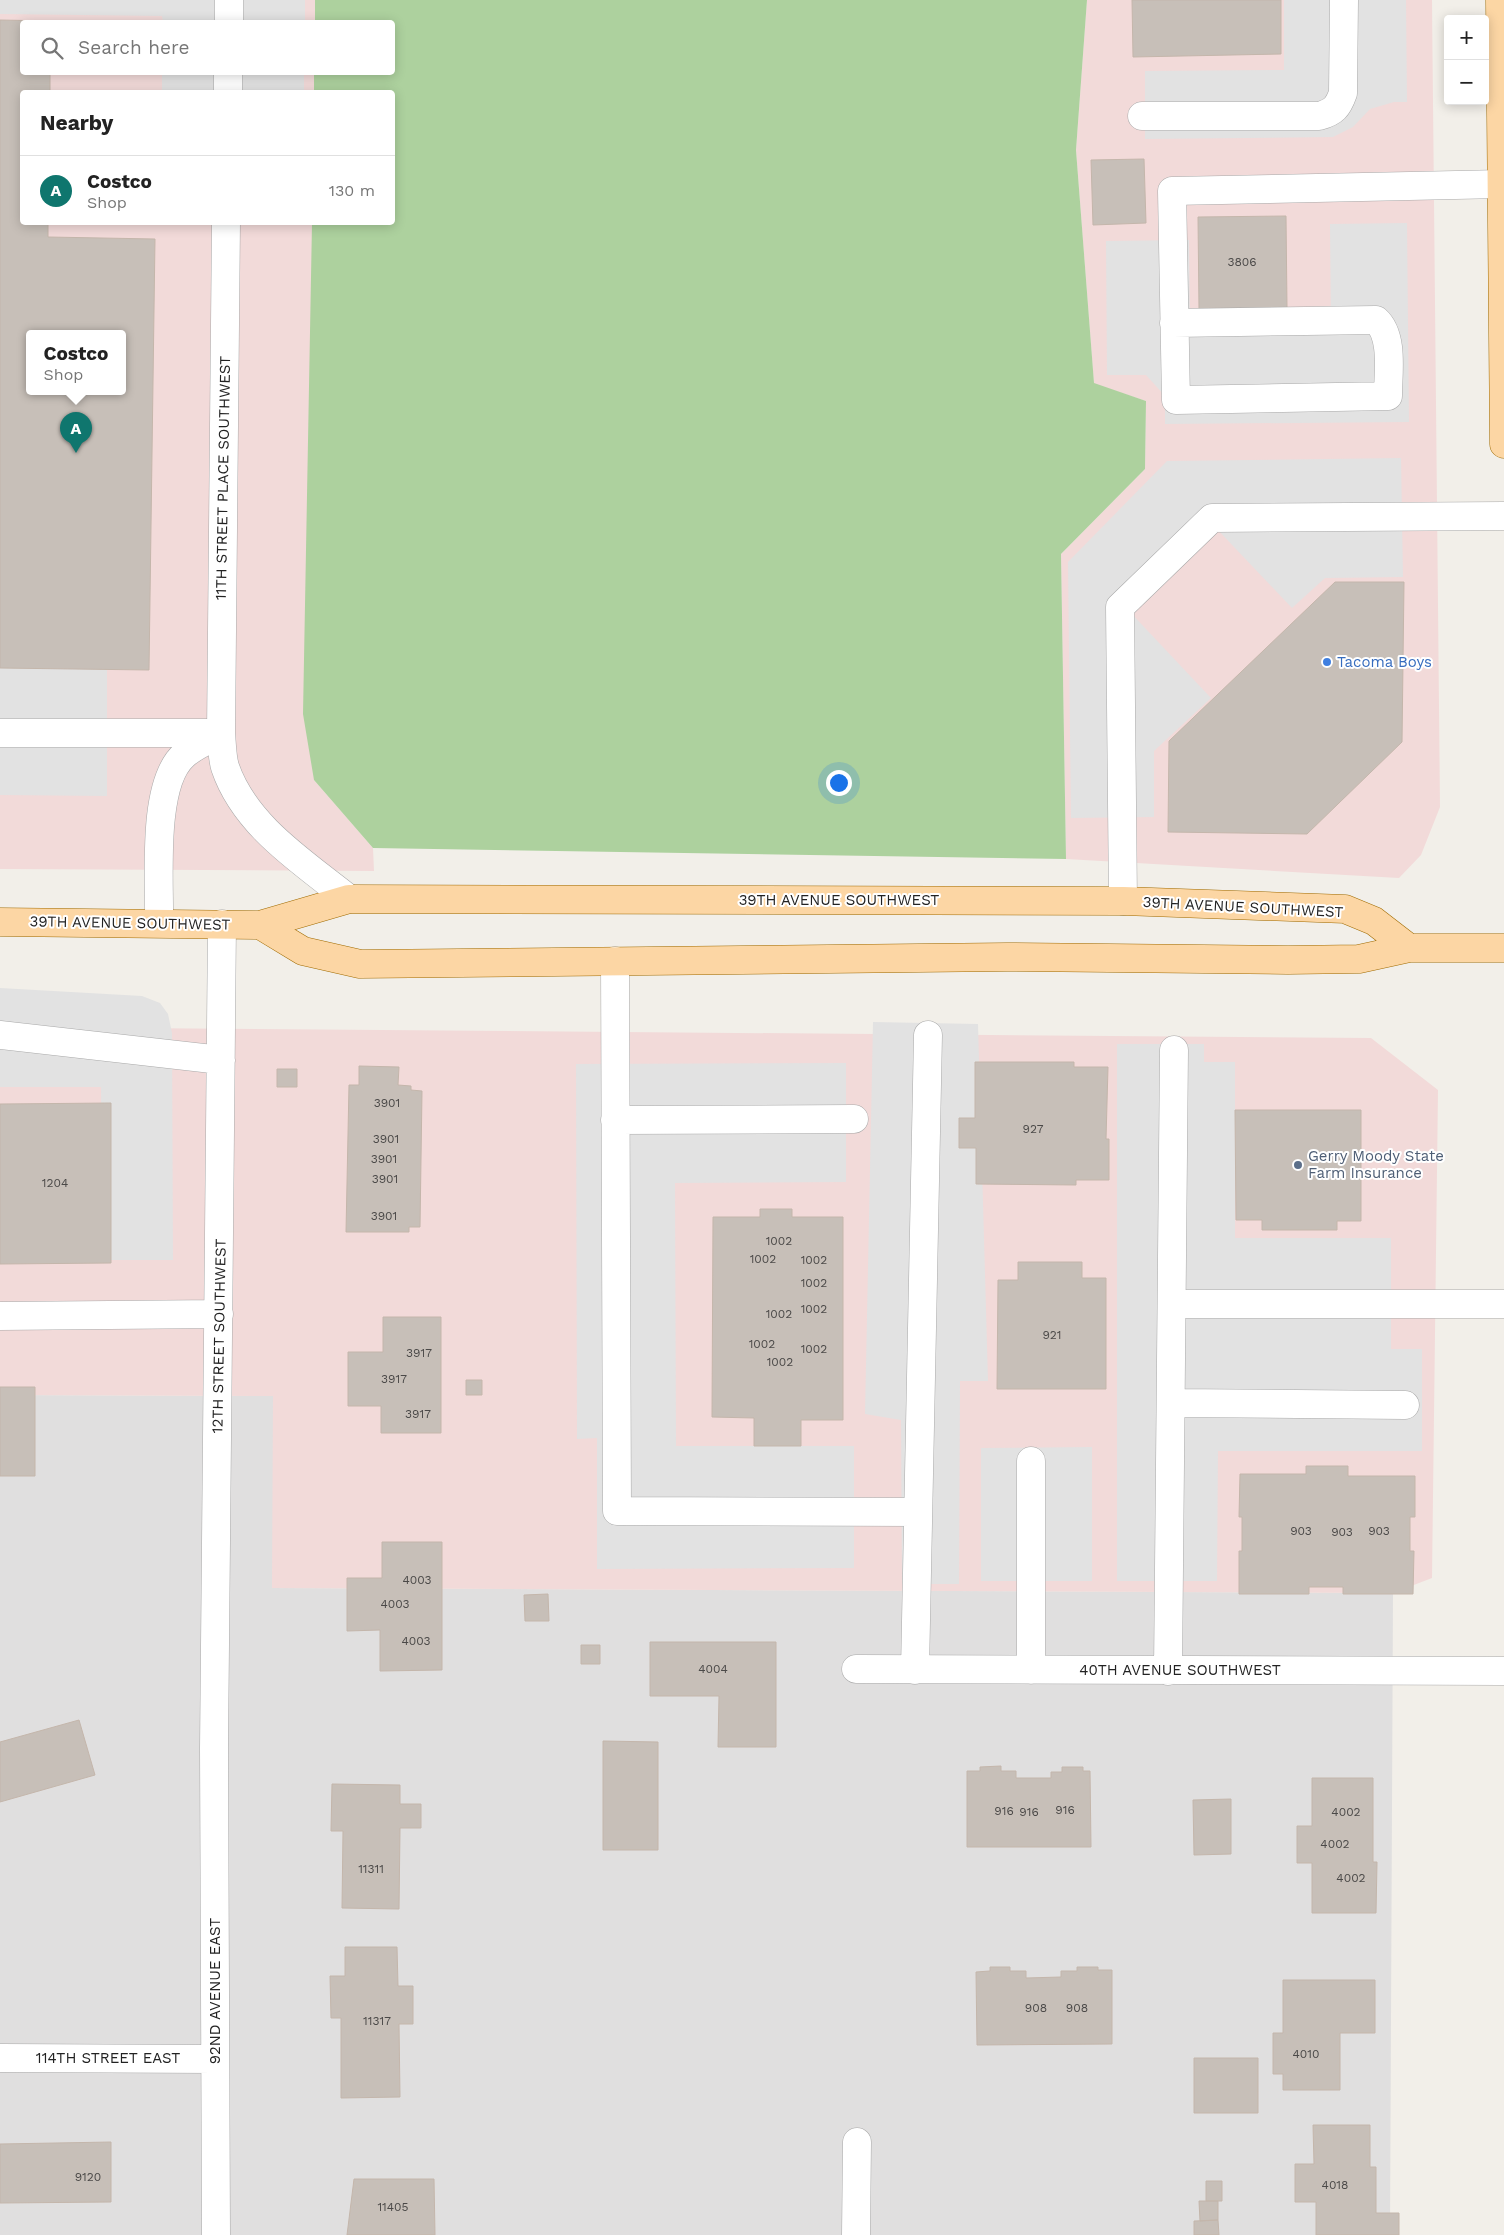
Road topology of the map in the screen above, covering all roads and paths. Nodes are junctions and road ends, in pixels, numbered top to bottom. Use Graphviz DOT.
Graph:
graph roads {
  1 [pos="229,0"];
  2 [pos="1344,0"];
  3 [pos="1500,0"];
  4 [pos="229,20"];
  5 [pos="228,75"];
  6 [pos="228,90"];
  7 [pos="1142,116"];
  8 [pos="1502,184"];
  9 [pos="226,225"];
  10 [pos="1174,322"];
  11 [pos="1504,444"];
  12 [pos="1504,516"];
  13 [pos="0,732"];
  14 [pos="221,733"];
  15 [pos="349,899"];
  16 [pos="1123,901"];
  17 [pos="0,922"];
  18 [pos="159,923"];
  19 [pos="222,924"];
  20 [pos="260,925"];
  21 [pos="1409,948"];
  22 [pos="1504,948"];
  23 [pos="615,961"];
  24 [pos="928,1034"];
  25 [pos="0,1035"];
  26 [pos="1174,1050"];
  27 [pos="221,1060"];
  28 [pos="854,1119"];
  29 [pos="615,1120"];
  30 [pos="1173,1304"];
  31 [pos="1504,1304"];
  32 [pos="219,1314"];
  33 [pos="0,1316"];
  34 [pos="1172,1403"];
  35 [pos="1405,1405"];
  36 [pos="1031,1461"];
  37 [pos="918,1512"];
  38 [pos="856,1669"];
  39 [pos="915,1670"];
  40 [pos="1031,1670"];
  41 [pos="1168,1671"];
  42 [pos="1504,1671"];
  43 [pos="214,1748"];
  44 [pos="0,2058"];
  45 [pos="215,2059"];
  46 [pos="857,2142"];
  47 [pos="216,2235"];
  48 [pos="856,2235"];
  1 -- 4 [label="street"];
  2 -- 7 [label="street"];
  3 -- 8 [label="main road"];
  5 -- 6 [label="street"];
  8 -- 10 [label="street"];
  8 -- 11 [label="main road"];
  9 -- 14 [label="street, 11TH STREET PLACE SOUTHWEST"];
  10 -- 10 [label="street"];
  12 -- 16 [label="street"];
  13 -- 14 [label="street"];
  14 -- 15 [label="street, 11TH STREET PLACE SOUTHWEST"];
  14 -- 18 [label="street"];
  15 -- 16 [label="main road, 39TH AVENUE SOUTHWEST"];
  15 -- 20 [label="main road, 39TH AVENUE SOUTHWEST"];
  16 -- 21 [label="main road, 39TH AVENUE SOUTHWEST"];
  17 -- 18 [label="main road, 39TH AVENUE SOUTHWEST"];
  18 -- 19 [label="main road, 39TH AVENUE SOUTHWEST"];
  19 -- 20 [label="main road, 39TH AVENUE SOUTHWEST"];
  19 -- 27 [label="street, 12TH STREET SOUTHWEST"];
  20 -- 23 [label="main road, 39TH AVENUE SOUTHWEST"];
  21 -- 22 [label="main road, 39TH AVENUE SOUTHWEST"];
  21 -- 23 [label="main road, 39TH AVENUE SOUTHWEST"];
  23 -- 29 [label="street"];
  24 -- 37 [label="street"];
  25 -- 27 [label="street"];
  26 -- 30 [label="street"];
  27 -- 32 [label="street, 12TH STREET SOUTHWEST"];
  28 -- 29 [label="street"];
  29 -- 37 [label="street"];
  30 -- 31 [label="street"];
  30 -- 34 [label="street"];
  32 -- 33 [label="street"];
  32 -- 43 [label="street, 12TH STREET SOUTHWEST"];
  34 -- 35 [label="street"];
  34 -- 41 [label="street"];
  36 -- 40 [label="street"];
  37 -- 39 [label="street"];
  38 -- 39 [label="street, 40TH AVENUE SOUTHWEST"];
  39 -- 40 [label="street, 40TH AVENUE SOUTHWEST"];
  40 -- 41 [label="street, 40TH AVENUE SOUTHWEST"];
  41 -- 42 [label="street, 40TH AVENUE SOUTHWEST"];
  43 -- 45 [label="street, 92ND AVENUE EAST"];
  44 -- 45 [label="street, 114TH STREET EAST"];
  45 -- 47 [label="street, 92ND AVENUE EAST"];
  46 -- 48 [label="street"];
}
